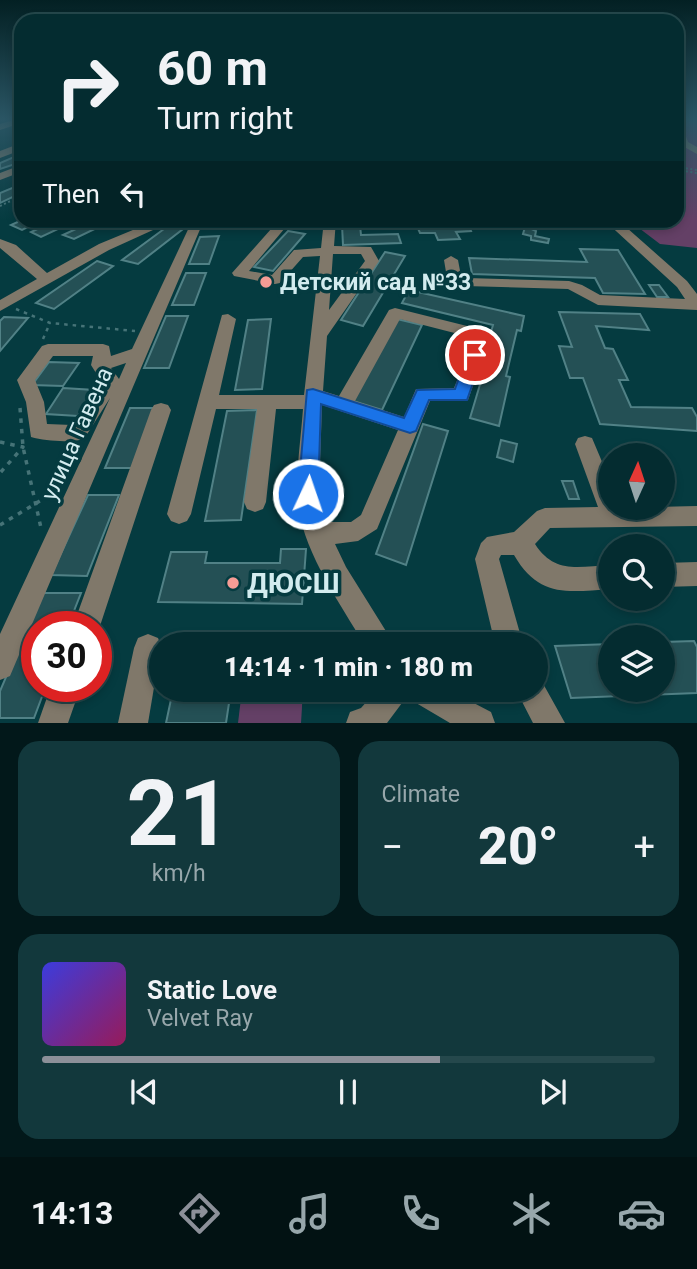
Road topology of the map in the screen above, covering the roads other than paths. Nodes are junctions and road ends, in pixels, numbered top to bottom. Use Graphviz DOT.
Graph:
graph roads {
  1 [pos="150,228"];
  2 [pos="196,228"];
  3 [pos="279,228"];
  4 [pos="329,228"];
  5 [pos="620,228"];
  6 [pos="0,243"];
  7 [pos="327,251"];
  8 [pos="451,260"];
  9 [pos="45,279"];
  10 [pos="697,304"];
  11 [pos="1,305"];
  12 [pos="228,320"];
  13 [pos="319,335"];
  14 [pos="139,353"];
  15 [pos="100,365"];
  16 [pos="313,398"];
  17 [pos="208,402"];
  18 [pos="267,402"];
  19 [pos="344,405"];
  20 [pos="161,410"];
  21 [pos="410,426"];
  22 [pos="585,444"];
  23 [pos="598,478"];
  24 [pos="255,502"];
  25 [pos="179,514"];
  26 [pos="676,516"];
  27 [pos="697,516"];
  28 [pos="598,517"];
  29 [pos="316,532"];
  30 [pos="520,542"];
  31 [pos="697,574"];
  32 [pos="675,575"];
  33 [pos="598,577"];
  34 [pos="91,611"];
  35 [pos="372,632"];
  36 [pos="506,632"];
  37 [pos="148,648"];
  38 [pos="0,666"];
  39 [pos="60,702"];
  40 [pos="386,702"];
  41 [pos="442,702"];
  42 [pos="538,702"];
  43 [pos="53,723"];
  44 [pos="133,723"];
  45 [pos="361,723"];
  46 [pos="480,723"];
  47 [pos="550,723"];
  1 -- 9 [label="street"];
  2 -- 14 [label="street, улица Гавена"];
  3 -- 7 [label="street"];
  4 -- 7 [label="street"];
  5 -- 10 [label="street"];
  6 -- 9 [label="street"];
  7 -- 13 [label="street"];
  7 -- 13 [label="street"];
  8 -- 10 [label="street"];
  9 -- 11 [label="street"];
  12 -- 17 [label="street"];
  13 -- 16 [label="street"];
  14 -- 15 [label="street"];
  14 -- 38 [label="street, улица Гавена"];
  15 -- 15 [label="street"];
  16 -- 18 [label="street"];
  16 -- 19 [label="street"];
  16 -- 29 [label="street"];
  17 -- 18 [label="street"];
  17 -- 25 [label="street"];
  18 -- 24 [label="street"];
  19 -- 21 [label="street"];
  19 -- 21 [label="street"];
  20 -- 34 [label="street"];
  21 -- 29 [label="street"];
  22 -- 23 [label="street"];
  26 -- 27 [label="street"];
  28 -- 30 [label="street"];
  29 -- 35 [label="street"];
  30 -- 33 [label="street"];
  30 -- 36 [label="street"];
  31 -- 32 [label="street"];
  37 -- 44 [label="street"];
  39 -- 43 [label="street"];
  40 -- 45 [label="street"];
  41 -- 46 [label="street"];
  42 -- 47 [label="street"];
}
